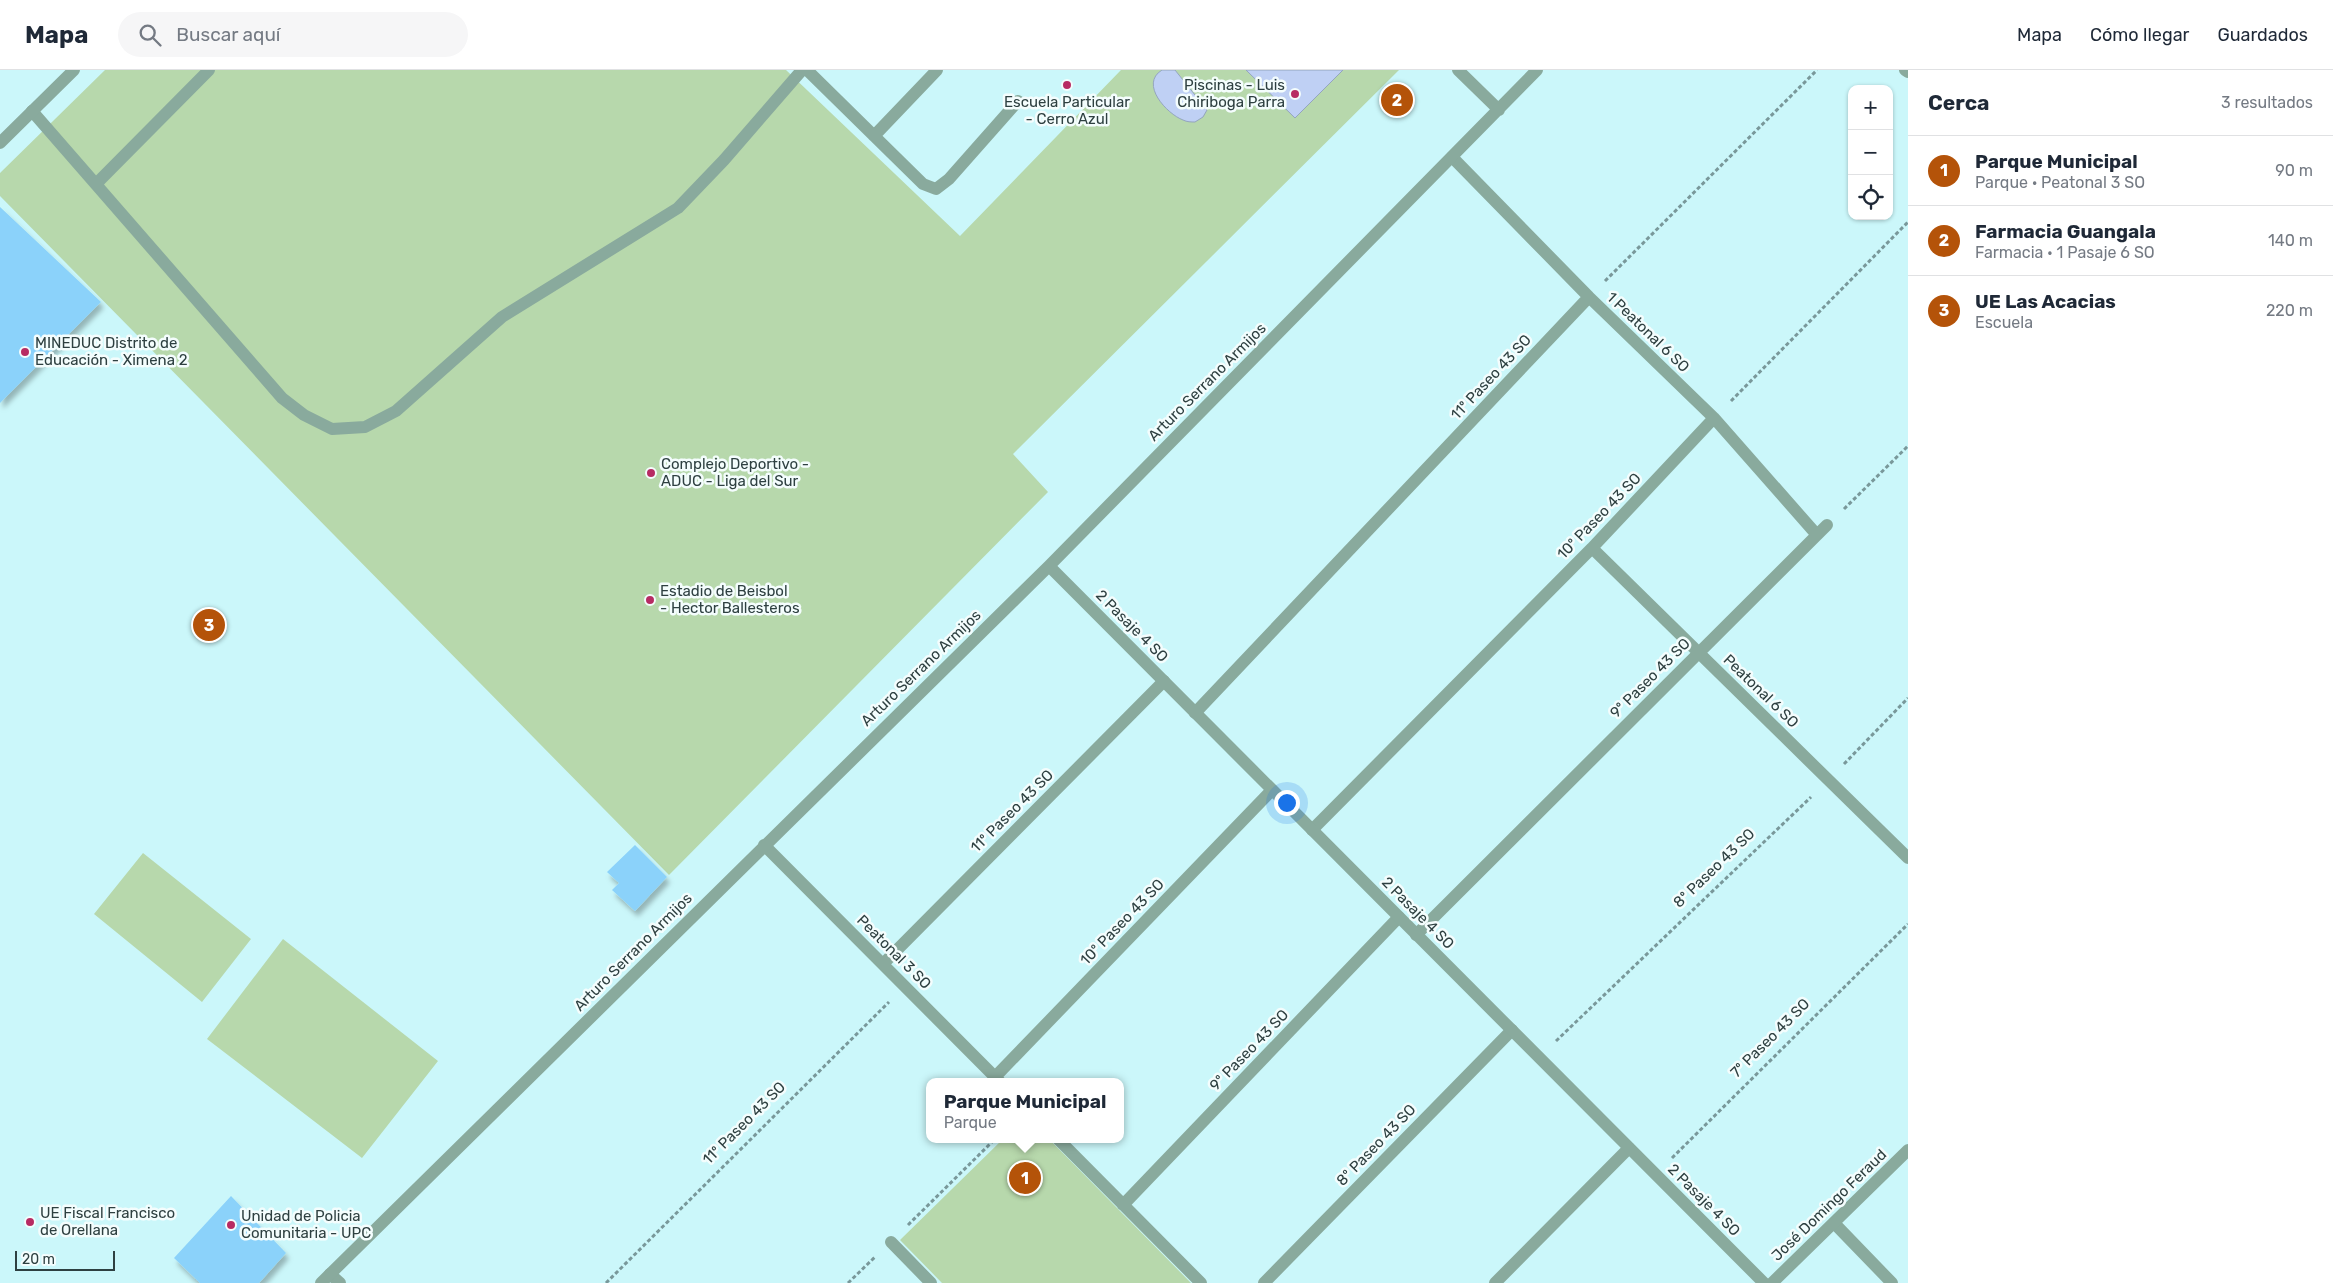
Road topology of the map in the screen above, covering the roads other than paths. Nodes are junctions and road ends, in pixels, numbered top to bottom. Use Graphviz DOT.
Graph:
graph roads {
  1 [pos="74,70"];
  2 [pos="208,70"];
  3 [pos="802,70"];
  4 [pos="807,70"];
  5 [pos="937,70"];
  6 [pos="1458,70"];
  7 [pos="1537,70"];
  8 [pos="1018,101"];
  9 [pos="1499,110"];
  10 [pos="32,111"];
  11 [pos="874,136"];
  12 [pos="0,144"];
  13 [pos="1452,157"];
  14 [pos="96,184"];
  15 [pos="1588,297"];
  16 [pos="1714,418"];
  17 [pos="1827,525"];
  18 [pos="1817,535"];
  19 [pos="1592,548"];
  20 [pos="1049,566"];
  21 [pos="1699,652"];
  22 [pos="1164,681"];
  23 [pos="1195,713"];
  24 [pos="1272,790"];
  25 [pos="1312,830"];
  26 [pos="764,845"];
  27 [pos="1908,858"];
  28 [pos="1399,917"];
  29 [pos="1416,935"];
  30 [pos="883,964"];
  31 [pos="1512,1030"];
  32 [pos="997,1078"];
  33 [pos="999,1078"];
  34 [pos="1062,1143"];
  35 [pos="1629,1148"];
  36 [pos="1908,1150"];
  37 [pos="1123,1205"];
  38 [pos="1834,1223"];
  39 [pos="891,1242"];
  40 [pos="326,1278"];
  41 [pos="340,1283"];
  42 [pos="931,1283"];
  43 [pos="1201,1283"];
  44 [pos="1264,1283"];
  45 [pos="1495,1283"];
  46 [pos="1764,1283"];
  47 [pos="1772,1283"];
  48 [pos="1892,1283"];
  1 -- 10 [label="street"];
  2 -- 14 [label="street"];
  3 -- 14 [label="street"];
  4 -- 11 [label="street"];
  5 -- 11 [label="street"];
  6 -- 9 [label="street"];
  7 -- 9 [label="street, Arturo Serrano Armijos"];
  8 -- 11 [label="street"];
  9 -- 13 [label="street, Arturo Serrano Armijos"];
  10 -- 12 [label="street"];
  10 -- 14 [label="street"];
  13 -- 15 [label="street, 1 Peatonal 6 SO"];
  13 -- 20 [label="street, Arturo Serrano Armijos"];
  15 -- 16 [label="street, 1 Peatonal 6 SO"];
  15 -- 23 [label="street, 11º Paseo 43 SO"];
  16 -- 18 [label="street, 1 Peatonal 6 SO"];
  16 -- 19 [label="street, 10º Paseo 43 SO"];
  17 -- 18 [label="street, 9º Paseo 43 SO"];
  18 -- 21 [label="street, 9º Paseo 43 SO"];
  19 -- 21 [label="street, Peatonal 6 SO"];
  19 -- 25 [label="street, 10º Paseo 43 SO"];
  20 -- 22 [label="street, 2 Pasaje 4 SO"];
  20 -- 26 [label="street, Arturo Serrano Armijos"];
  21 -- 27 [label="street, Peatonal 6 SO"];
  21 -- 29 [label="street, 9º Paseo 43 SO"];
  22 -- 23 [label="street, 2 Pasaje 4 SO"];
  22 -- 30 [label="street, 11º Paseo 43 SO"];
  23 -- 24 [label="street, 2 Pasaje 4 SO"];
  24 -- 25 [label="street, 2 Pasaje 4 SO"];
  24 -- 33 [label="street, 10º Paseo 43 SO"];
  25 -- 28 [label="street, 2 Pasaje 4 SO"];
  26 -- 30 [label="street, Peatonal 3 SO"];
  26 -- 40 [label="street, Arturo Serrano Armijos"];
  28 -- 29 [label="street, 2 Pasaje 4 SO"];
  28 -- 37 [label="street, 9º Paseo 43 SO"];
  29 -- 31 [label="street, 2 Pasaje 4 SO"];
  30 -- 32 [label="street, Peatonal 3 SO"];
  31 -- 35 [label="street, 2 Pasaje 4 SO"];
  31 -- 44 [label="street, 8º Paseo 43 SO"];
  34 -- 37 [label="street"];
  35 -- 45 [label="street"];
  35 -- 46 [label="street, 2 Pasaje 4 SO"];
  36 -- 38 [label="street, José Domingo Feraud"];
  37 -- 43 [label="street"];
  38 -- 47 [label="street, José Domingo Feraud"];
  38 -- 48 [label="street"];
  39 -- 42 [label="street"];
  40 -- 41 [label="street"];
}
